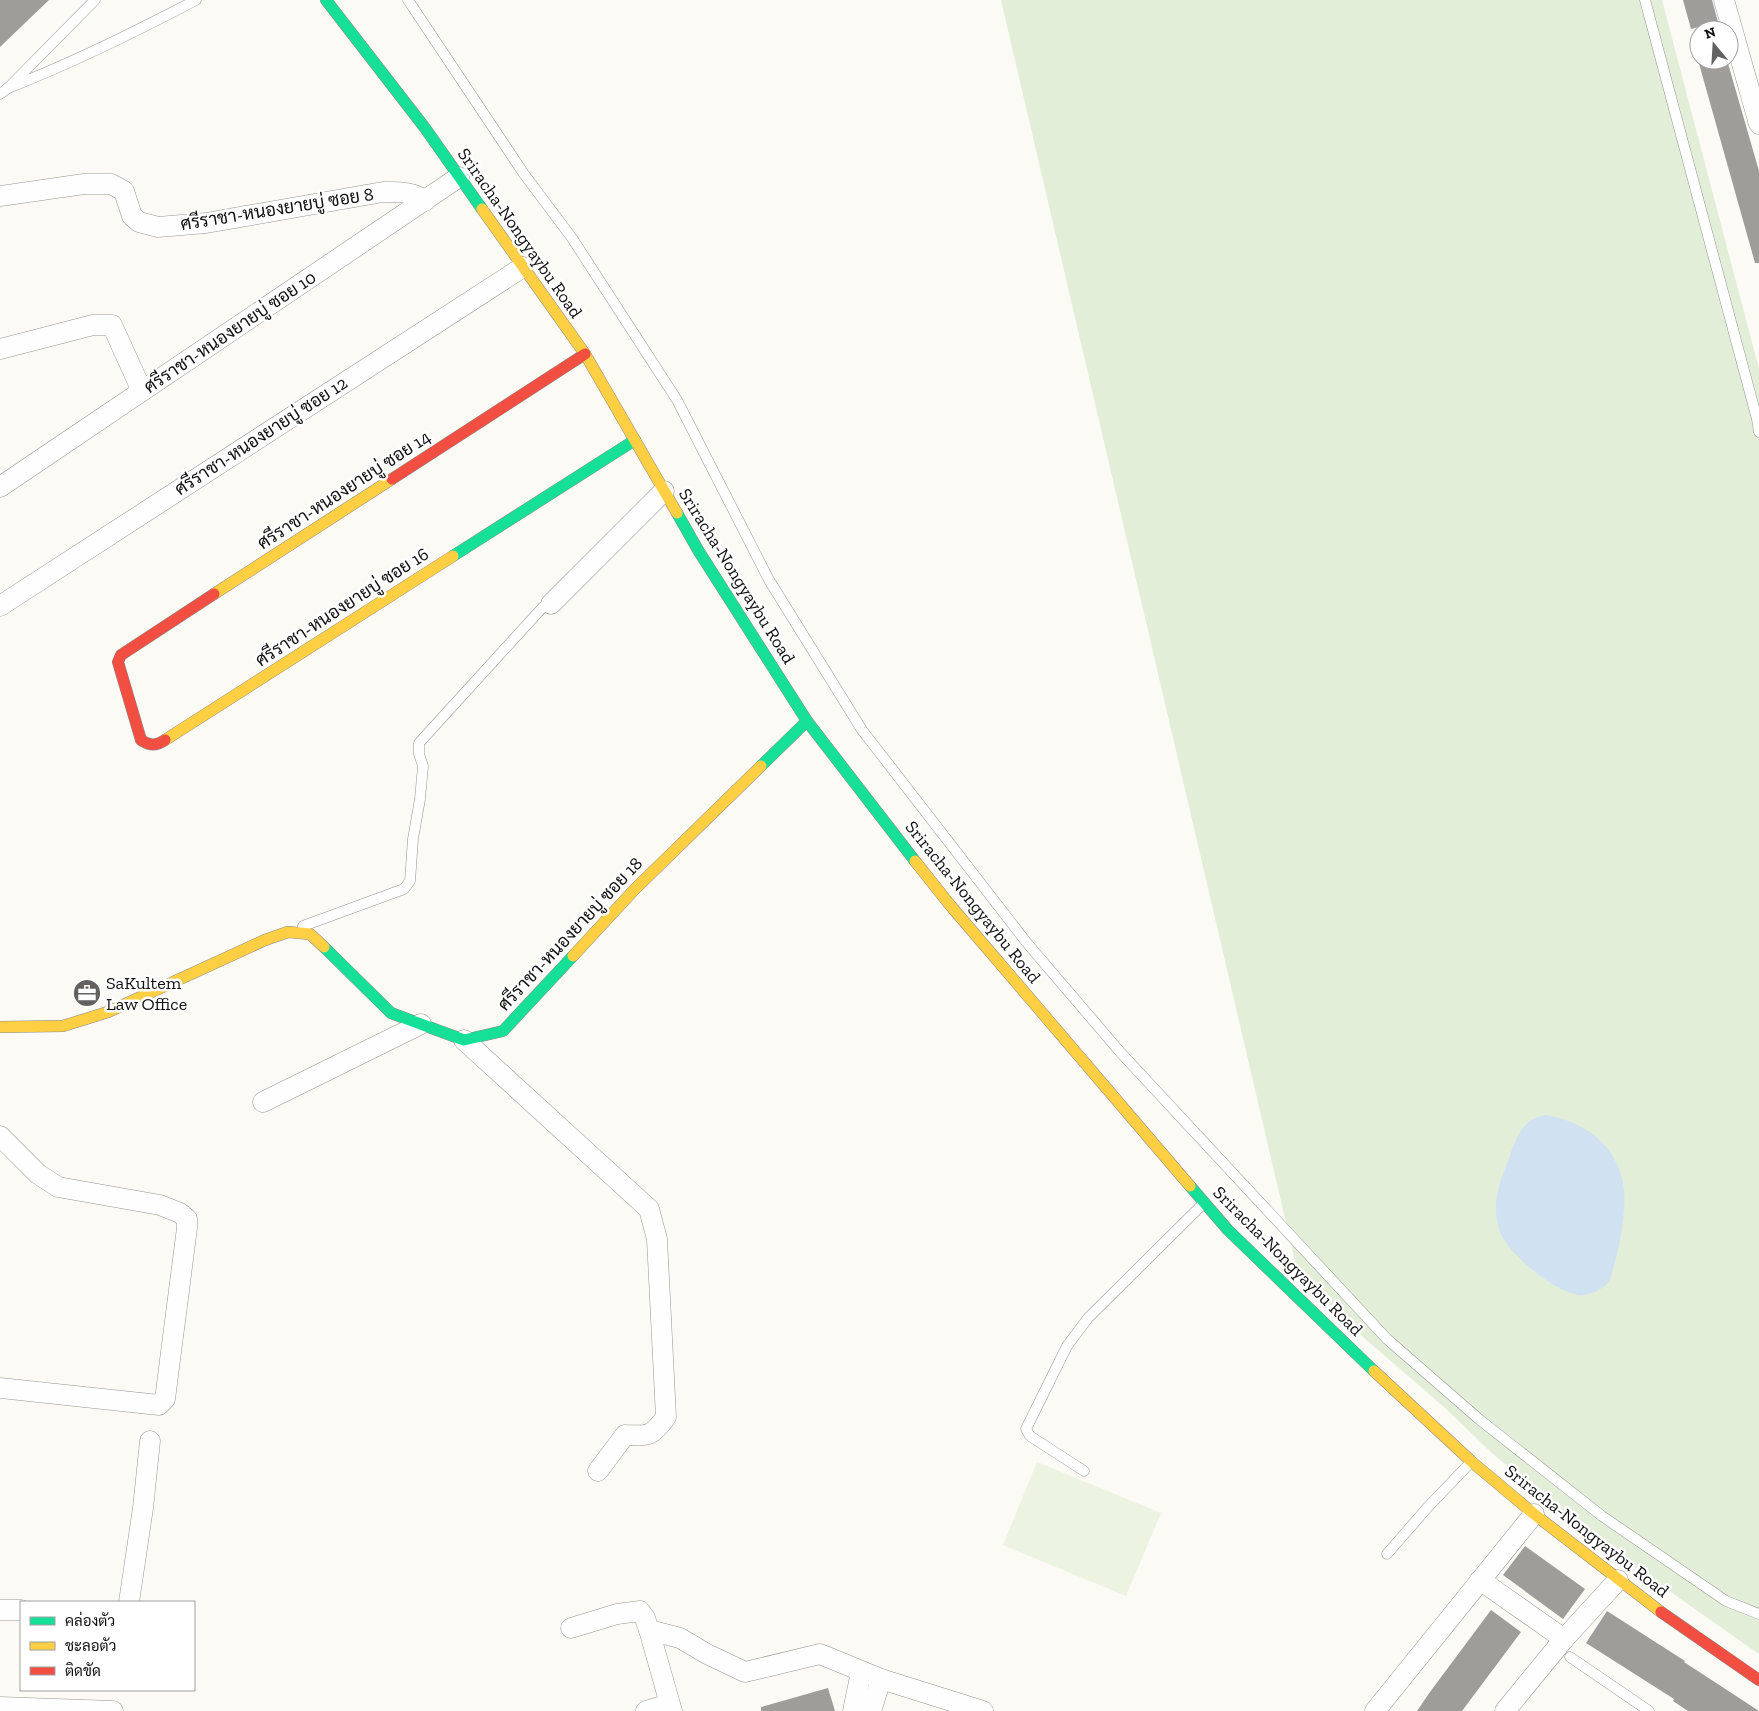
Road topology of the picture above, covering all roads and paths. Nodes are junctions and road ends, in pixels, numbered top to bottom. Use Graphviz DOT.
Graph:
graph roads {
  1 [pos="95,0"];
  2 [pos="196,0"];
  3 [pos="326,0"];
  4 [pos="408,0"];
  5 [pos="1645,0"];
  6 [pos="1724,0"];
  7 [pos="4,91"];
  8 [pos="1759,124"];
  9 [pos="459,177"];
  10 [pos="0,196"];
  11 [pos="424,201"];
  12 [pos="523,268"];
  13 [pos="0,348"];
  14 [pos="585,354"];
  15 [pos="142,391"];
  16 [pos="1759,432"];
  17 [pos="635,440"];
  18 [pos="0,487"];
  19 [pos="664,491"];
  20 [pos="0,606"];
  21 [pos="547,606"];
  22 [pos="121,655"];
  23 [pos="807,721"];
  24 [pos="288,932"];
  25 [pos="421,1024"];
  26 [pos="0,1027"];
  27 [pos="464,1040"];
  28 [pos="263,1102"];
  29 [pos="0,1136"];
  30 [pos="1204,1202"];
  31 [pos="0,1388"];
  32 [pos="150,1441"];
  33 [pos="1472,1462"];
  34 [pos="598,1471"];
  35 [pos="1084,1471"];
  36 [pos="1534,1514"];
  37 [pos="1386,1554"];
  38 [pos="1480,1580"];
  39 [pos="1618,1580"];
  40 [pos="129,1601"];
  41 [pos="0,1610"];
  42 [pos="20,1610"];
  43 [pos="1759,1614"];
  44 [pos="570,1628"];
  45 [pos="649,1630"];
  46 [pos="1567,1648"];
  47 [pos="861,1672"];
  48 [pos="880,1679"];
  49 [pos="1759,1680"];
  50 [pos="0,1707"];
  51 [pos="670,1707"];
  52 [pos="114,1711"];
  53 [pos="646,1711"];
  54 [pos="853,1711"];
  55 [pos="871,1711"];
  56 [pos="983,1711"];
  57 [pos="1375,1711"];
  58 [pos="1505,1711"];
  59 [pos="1649,1711"];
  1 -- 7 [label="lane"];
  2 -- 7 [label="lane"];
  3 -- 9 [label="main road, Sriracha-Nongyaybu Road"];
  4 -- 43 [label="lane"];
  5 -- 16 [label="lane"];
  6 -- 8 [label="street"];
  9 -- 11 [label="street, ศรีราชา-หนองยายบู่ ซอย 10"];
  9 -- 12 [label="main road, Sriracha-Nongyaybu Road"];
  10 -- 11 [label="street, ศรีราชา-หนองยายบู่ ซอย 8"];
  11 -- 15 [label="street, ศรีราชา-หนองยายบู่ ซอย 10"];
  12 -- 14 [label="main road, Sriracha-Nongyaybu Road"];
  12 -- 20 [label="street, ศรีราชา-หนองยายบู่ ซอย 12"];
  13 -- 15 [label="street"];
  14 -- 17 [label="main road, Sriracha-Nongyaybu Road"];
  14 -- 22 [label="main road, ศรีราชา-หนองยายบู่ ซอย 14"];
  15 -- 18 [label="street, ศรีราชา-หนองยายบู่ ซอย 10"];
  17 -- 19 [label="main road, Sriracha-Nongyaybu Road"];
  17 -- 22 [label="main road, ศรีราชา-หนองยายบู่ ซอย 16"];
  19 -- 21 [label="street"];
  19 -- 23 [label="main road, Sriracha-Nongyaybu Road"];
  21 -- 24 [label="lane"];
  23 -- 27 [label="main road, ศรีราชา-หนองยายบู่ ซอย 18"];
  23 -- 30 [label="main road, Sriracha-Nongyaybu Road"];
  24 -- 25 [label="main road"];
  24 -- 26 [label="main road"];
  25 -- 27 [label="main road"];
  25 -- 28 [label="street"];
  27 -- 34 [label="street"];
  29 -- 31 [label="street"];
  30 -- 33 [label="main road, Sriracha-Nongyaybu Road"];
  30 -- 35 [label="lane"];
  32 -- 40 [label="street"];
  33 -- 36 [label="main road, Sriracha-Nongyaybu Road"];
  33 -- 37 [label="lane"];
  36 -- 38 [label="street"];
  36 -- 39 [label="main road, Sriracha-Nongyaybu Road"];
  38 -- 46 [label="street"];
  38 -- 57 [label="street"];
  39 -- 46 [label="street"];
  39 -- 49 [label="main road, Sriracha-Nongyaybu Road"];
  41 -- 42 [label="street"];
  44 -- 45 [label="street"];
  45 -- 47 [label="street"];
  45 -- 51 [label="street"];
  46 -- 58 [label="street"];
  46 -- 59 [label="lane"];
  47 -- 48 [label="street"];
  47 -- 54 [label="street"];
  48 -- 55 [label="street"];
  48 -- 56 [label="street"];
  50 -- 52 [label="street"];
  51 -- 53 [label="street"];
}
